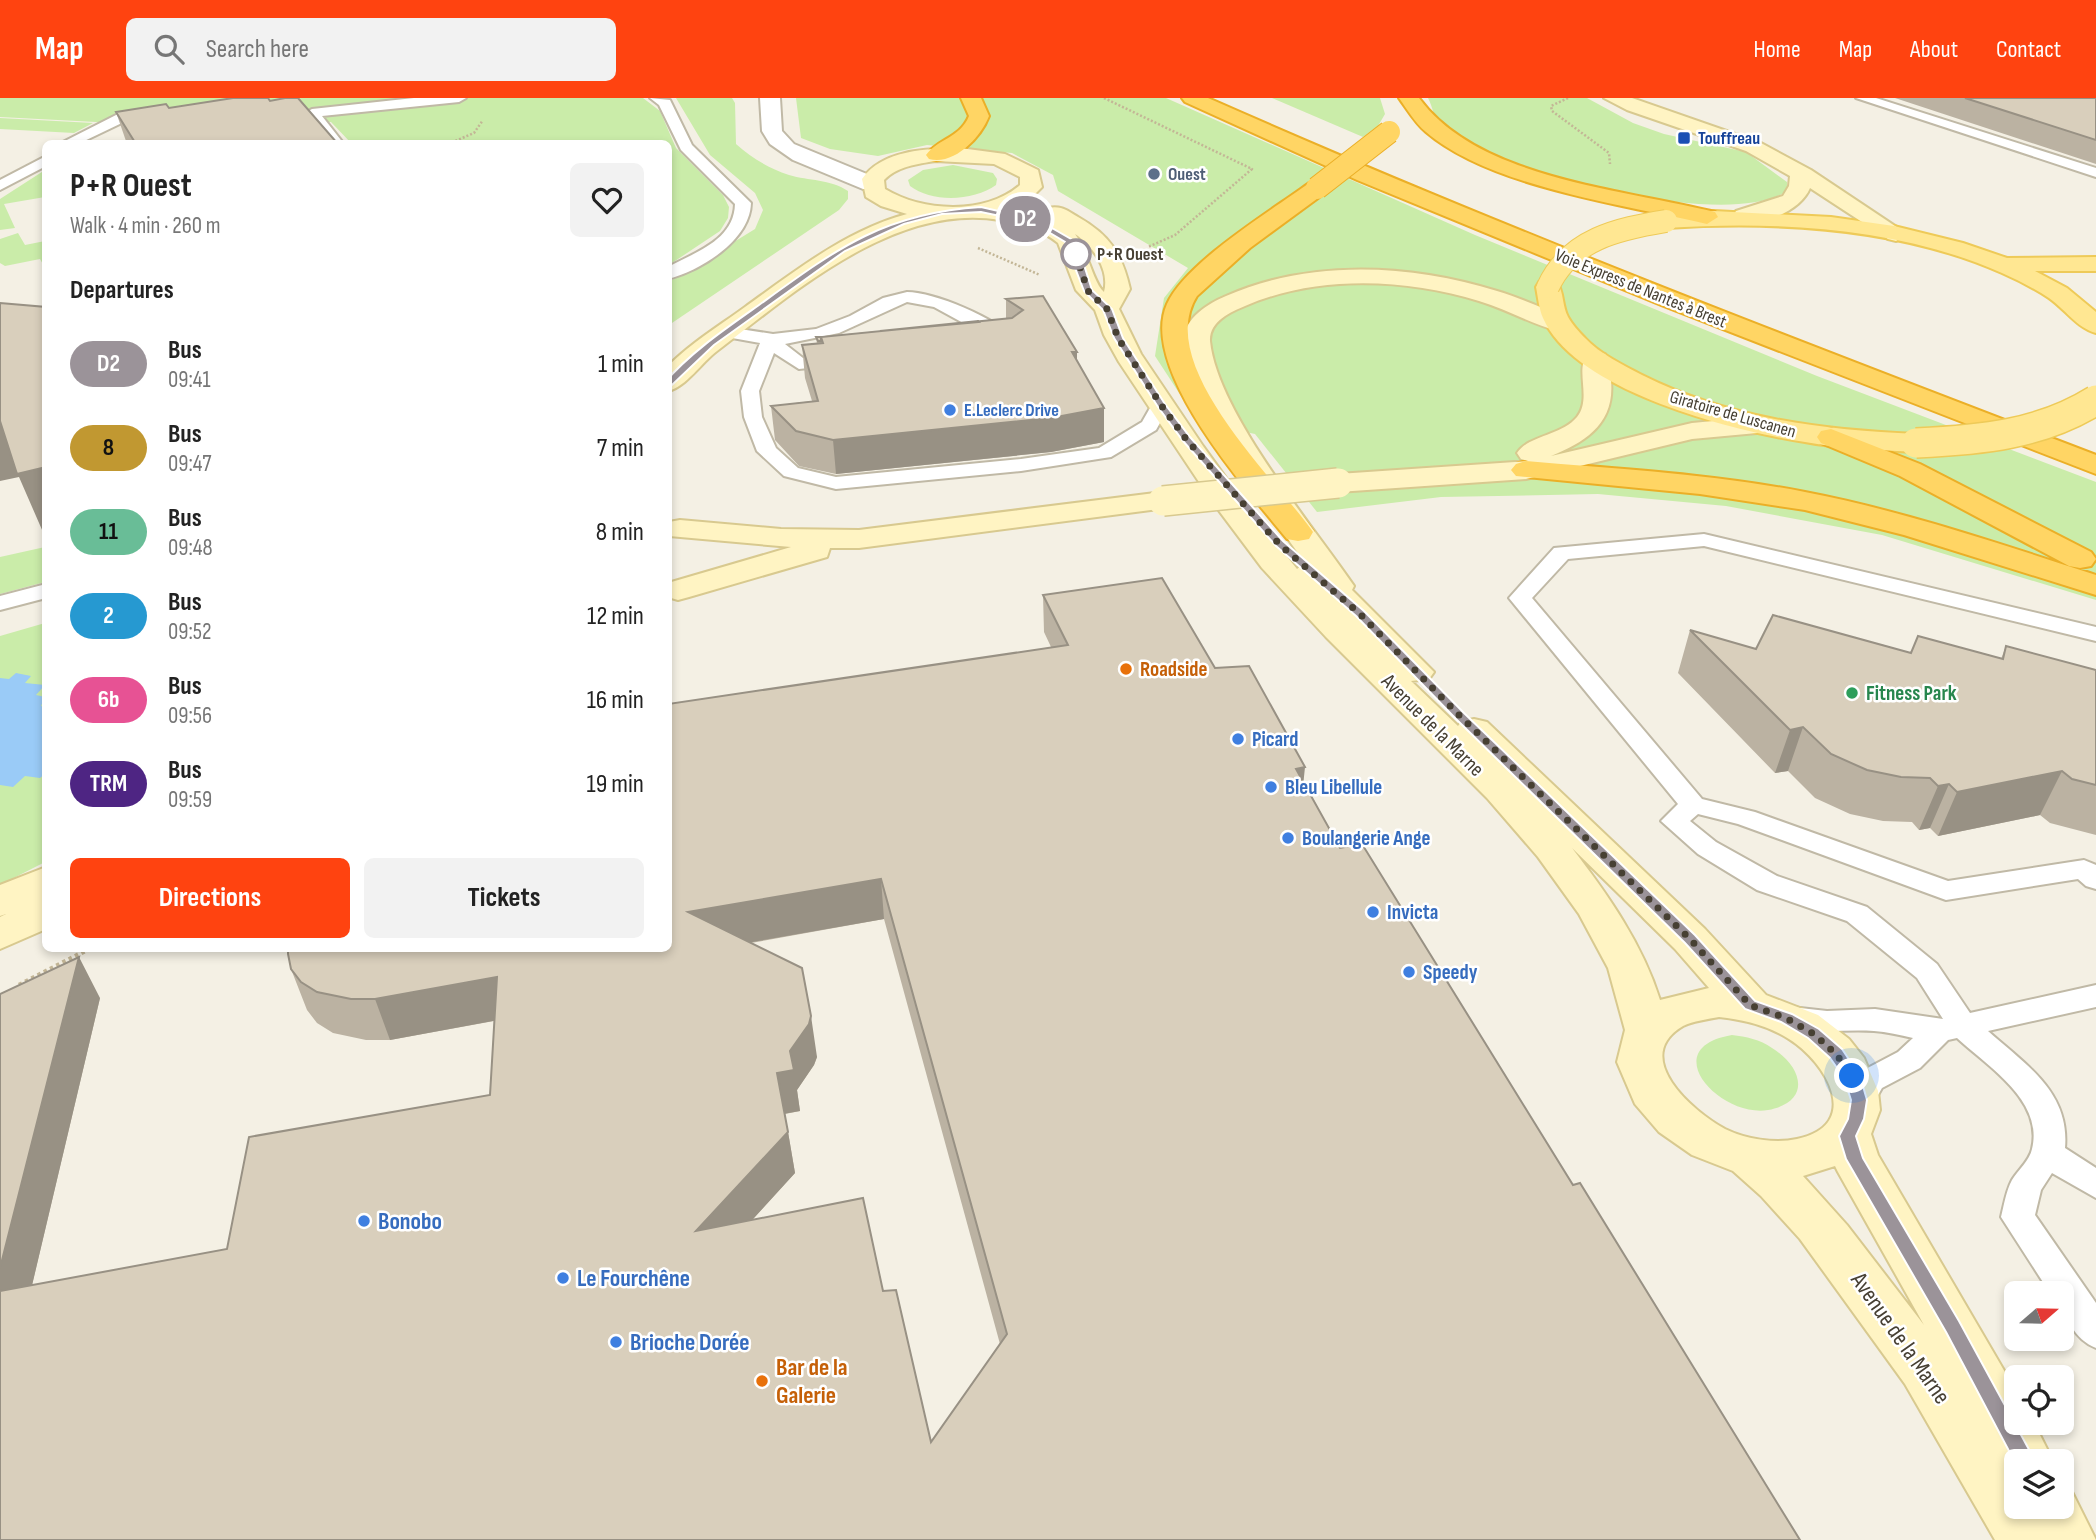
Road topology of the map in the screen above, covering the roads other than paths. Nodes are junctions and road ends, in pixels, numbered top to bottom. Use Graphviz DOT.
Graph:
graph roads {
  1 [pos="459,98"];
  2 [pos="657,98"];
  3 [pos="770,98"];
  4 [pos="971,98"];
  5 [pos="1192,98"];
  6 [pos="1238,98"];
  7 [pos="1392,98"];
  8 [pos="1409,98"];
  9 [pos="1614,98"];
  10 [pos="1863,98"];
  11 [pos="421,100"];
  12 [pos="173,112"];
  13 [pos="74,140"];
  14 [pos="333,140"];
  15 [pos="936,155"];
  16 [pos="805,156"];
  17 [pos="42,162"];
  18 [pos="900,162"];
  19 [pos="2096,173"];
  20 [pos="1801,174"];
  21 [pos="0,187"];
  22 [pos="873,188"];
  23 [pos="1027,192"];
  24 [pos="981,210"];
  25 [pos="942,212"];
  26 [pos="1744,216"];
  27 [pos="1707,217"];
  28 [pos="1896,234"];
  29 [pos="1994,262"];
  30 [pos="2096,264"];
  31 [pos="672,272"];
  32 [pos="1107,309"];
  33 [pos="2093,312"];
  34 [pos="1558,323"];
  35 [pos="727,332"];
  36 [pos="770,341"];
  37 [pos="672,343"];
  38 [pos="986,346"];
  39 [pos="852,359"];
  40 [pos="1597,360"];
  41 [pos="672,378"];
  42 [pos="1960,387"];
  43 [pos="2096,400"];
  44 [pos="1161,405"];
  45 [pos="2022,410"];
  46 [pos="1757,425"];
  47 [pos="2084,433"];
  48 [pos="1831,437"];
  49 [pos="1186,439"];
  50 [pos="2096,465"];
  51 [pos="1526,470"];
  52 [pos="1427,476"];
  53 [pos="674,526"];
  54 [pos="1298,532"];
  55 [pos="859,539"];
  56 [pos="2096,566"];
  57 [pos="2096,585"];
  58 [pos="42,592"];
  59 [pos="673,594"];
  60 [pos="0,603"];
  61 [pos="1360,614"];
  62 [pos="2096,634"];
  63 [pos="1693,805"];
  64 [pos="2096,880"];
  65 [pos="42,882"];
  66 [pos="0,902"];
  67 [pos="42,913"];
  68 [pos="0,935"];
  69 [pos="2096,996"];
  70 [pos="1768,1011"];
  71 [pos="1647,1029"];
  72 [pos="1950,1029"];
  73 [pos="1853,1118"];
  74 [pos="2048,1154"];
  75 [pos="1749,1157"];
  76 [pos="2096,1185"];
  77 [pos="2096,1332"];
  78 [pos="2019,1449"];
  79 [pos="2057,1519"];
  80 [pos="2025,1540"];
  81 [pos="2068,1540"];
  1 -- 11 [label="lane"];
  2 -- 31 [label="lane"];
  3 -- 16 [label="street"];
  4 -- 15 [label="highway"];
  5 -- 50 [label="highway, Voie Express de Nantes à Brest"];
  6 -- 42 [label="highway, Voie Express de Nantes à Brest"];
  7 -- 54 [label="highway, bridge"];
  8 -- 27 [label="highway"];
  9 -- 20 [label="main road"];
  10 -- 19 [label="lane"];
  11 -- 14 [label="lane"];
  12 -- 13 [label="lane"];
  15 -- 18 [label="main road"];
  15 -- 23 [label="main road"];
  16 -- 18 [label="street"];
  16 -- 22 [label="street"];
  17 -- 21 [label="lane"];
  18 -- 22 [label="main road"];
  20 -- 26 [label="main road"];
  20 -- 28 [label="main road"];
  22 -- 25 [label="main road"];
  22 -- 37 [label="main road"];
  23 -- 24 [label="main road"];
  23 -- 32 [label="main road"];
  24 -- 25 [label="main road"];
  24 -- 32 [label="main road, Avenue de la Marne"];
  25 -- 35 [label="main road"];
  26 -- 27 [label="main road, Giratoire de Luscanen"];
  26 -- 28 [label="main road, Giratoire de Luscanen"];
  27 -- 34 [label="main road, Giratoire de Luscanen, bridge"];
  28 -- 29 [label="main road, Giratoire de Luscanen"];
  29 -- 30 [label="main road"];
  29 -- 33 [label="main road, Giratoire de Luscanen"];
  32 -- 44 [label="main road, Avenue de la Marne"];
  34 -- 40 [label="main road, Giratoire de Luscanen"];
  34 -- 54 [label="main road"];
  35 -- 36 [label="lane"];
  35 -- 41 [label="main road"];
  36 -- 38 [label="lane"];
  36 -- 39 [label="lane"];
  36 -- 44 [label="lane"];
  40 -- 46 [label="main road, Giratoire de Luscanen"];
  40 -- 52 [label="main road"];
  43 -- 48 [label="main road, Giratoire de Luscanen, bridge"];
  44 -- 49 [label="main road, Avenue de la Marne"];
  45 -- 47 [label="highway"];
  46 -- 48 [label="main road, Giratoire de Luscanen"];
  46 -- 51 [label="main road"];
  48 -- 56 [label="highway"];
  49 -- 61 [label="main road, Avenue de la Marne"];
  49 -- 71 [label="main road, Avenue de la Marne"];
  51 -- 52 [label="main road"];
  51 -- 57 [label="highway"];
  52 -- 55 [label="main road, bridge"];
  53 -- 55 [label="main road"];
  53 -- 59 [label="main road"];
  54 -- 61 [label="main road"];
  55 -- 59 [label="main road"];
  58 -- 60 [label="lane"];
  61 -- 70 [label="main road, Avenue de la Marne"];
  62 -- 63 [label="lane"];
  63 -- 64 [label="lane"];
  63 -- 72 [label="lane"];
  65 -- 66 [label="main road"];
  67 -- 68 [label="main road"];
  69 -- 72 [label="lane"];
  70 -- 71 [label="main road"];
  70 -- 72 [label="lane"];
  70 -- 73 [label="main road"];
  71 -- 75 [label="main road"];
  72 -- 73 [label="lane"];
  72 -- 74 [label="lane"];
  73 -- 75 [label="main road"];
  73 -- 78 [label="main road, Avenue de la Marne"];
  74 -- 76 [label="lane"];
  74 -- 77 [label="lane"];
  75 -- 80 [label="main road, Avenue de la Marne"];
  79 -- 81 [label="main road"];
}
